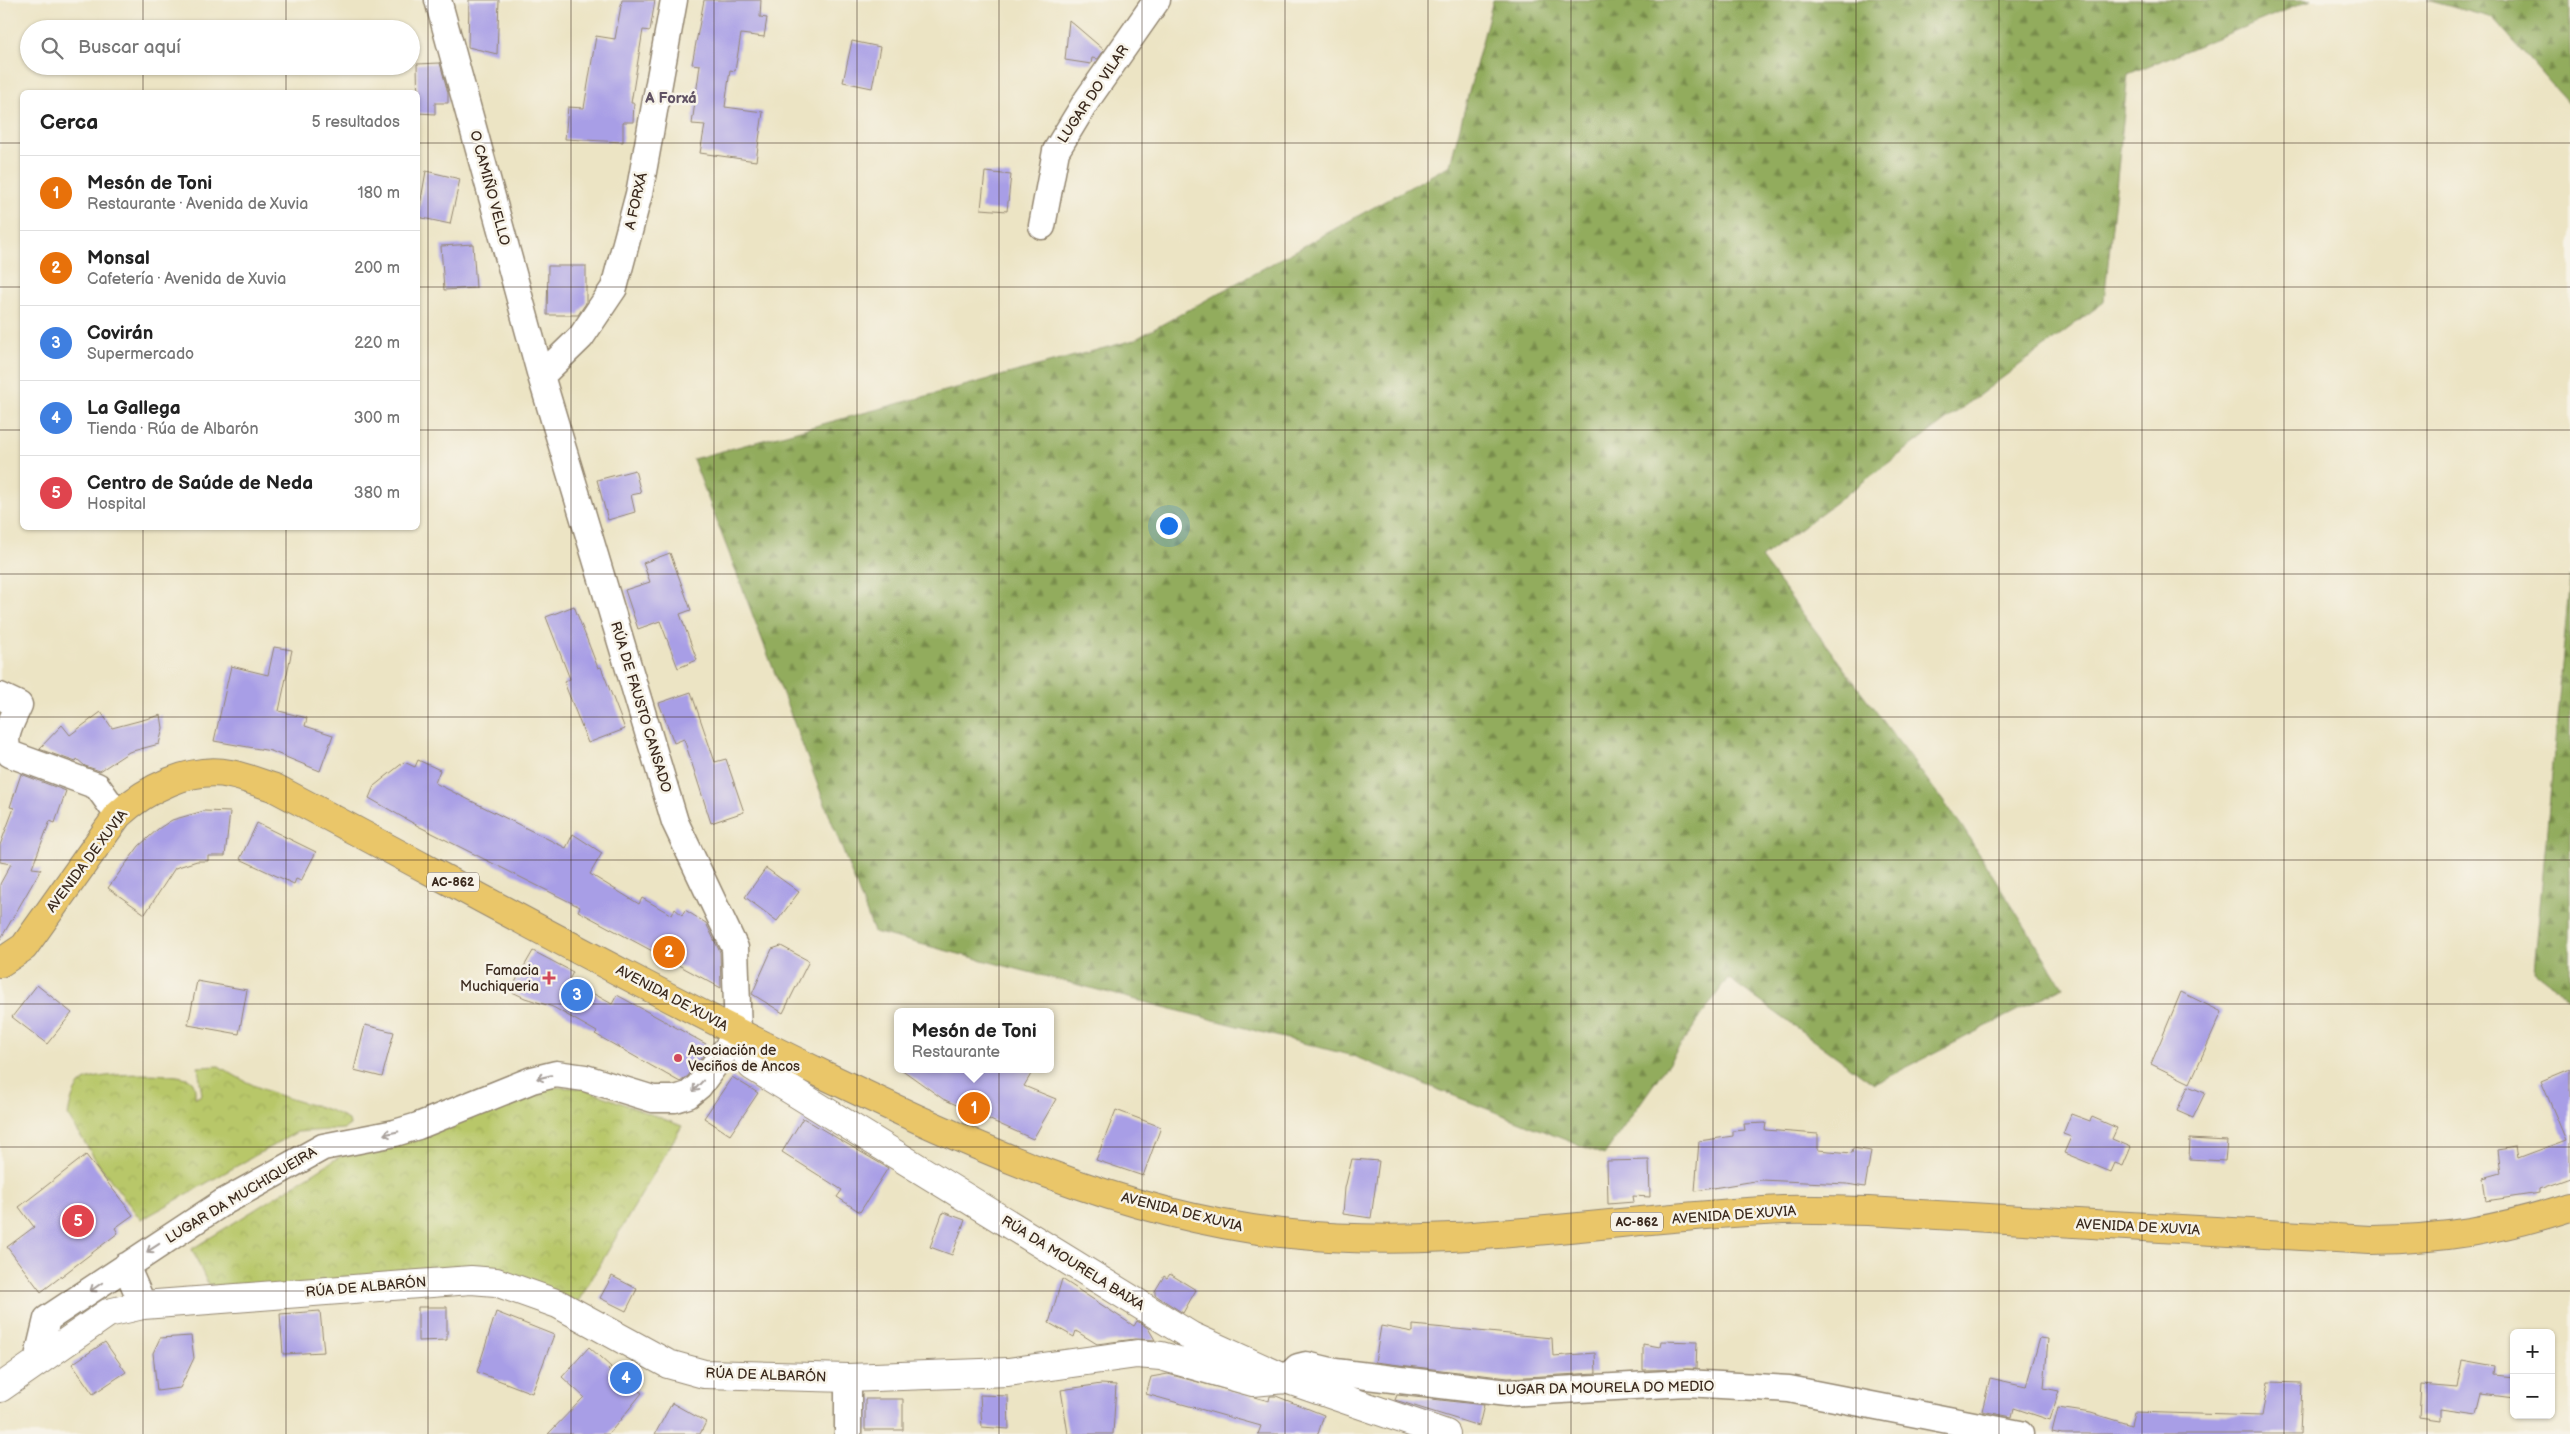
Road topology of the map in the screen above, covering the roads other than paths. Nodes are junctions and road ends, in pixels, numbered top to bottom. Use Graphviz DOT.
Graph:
graph roads {
  1 [pos="438,0"];
  2 [pos="674,0"];
  3 [pos="1157,0"];
  4 [pos="1042,226"];
  5 [pos="541,376"];
  6 [pos="0,696"];
  7 [pos="118,814"];
  8 [pos="24,947"];
  9 [pos="0,963"];
  10 [pos="0,984"];
  11 [pos="738,1033"];
  12 [pos="2570,1207"];
  13 [pos="126,1266"];
  14 [pos="143,1305"];
  15 [pos="66,1308"];
  16 [pos="71,1338"];
  17 [pos="37,1361"];
  18 [pos="848,1378"];
  19 [pos="1286,1380"];
  20 [pos="0,1388"];
  21 [pos="848,1434"];
  22 [pos="1446,1434"];
  23 [pos="2020,1434"];
  1 -- 5 [label="street, O CAMIÑO VELLO"];
  2 -- 5 [label="street, A FORXÁ"];
  3 -- 4 [label="street, LUGAR DO VILAR"];
  5 -- 11 [label="street, RÚA DE FAUSTO CANSADO"];
  6 -- 7 [label="street"];
  7 -- 8 [label="main road, AVENIDA DE XUVIA / AC-862"];
  7 -- 11 [label="main road, AVENIDA DE XUVIA / AC-862"];
  8 -- 9 [label="main road, AVENIDA DE XUVIA / AC-862"];
  8 -- 10 [label="main road"];
  11 -- 12 [label="main road, AVENIDA DE XUVIA / AC-862"];
  11 -- 13 [label="street, LUGAR DA MUCHIQUEIRA, one-way"];
  11 -- 19 [label="street, RÚA DA MOURELA BAIXA"];
  13 -- 14 [label="street"];
  13 -- 15 [label="street, LUGAR DA MUCHIQUEIRA, one-way"];
  14 -- 16 [label="street, RÚA DE ALBARÓN"];
  14 -- 18 [label="street, RÚA DE ALBARÓN"];
  15 -- 16 [label="street"];
  15 -- 17 [label="street, LUGAR DA MUCHIQUEIRA"];
  16 -- 17 [label="street, RÚA DE ALBARÓN"];
  17 -- 20 [label="street, RÚA DE ALBARÓN"];
  18 -- 19 [label="street, RÚA DE ALBARÓN"];
  18 -- 21 [label="street"];
  19 -- 22 [label="street, RÚA DA MOURELA BAIXA"];
  19 -- 23 [label="street, LUGAR DA MOURELA DO MEDIO"];
}
